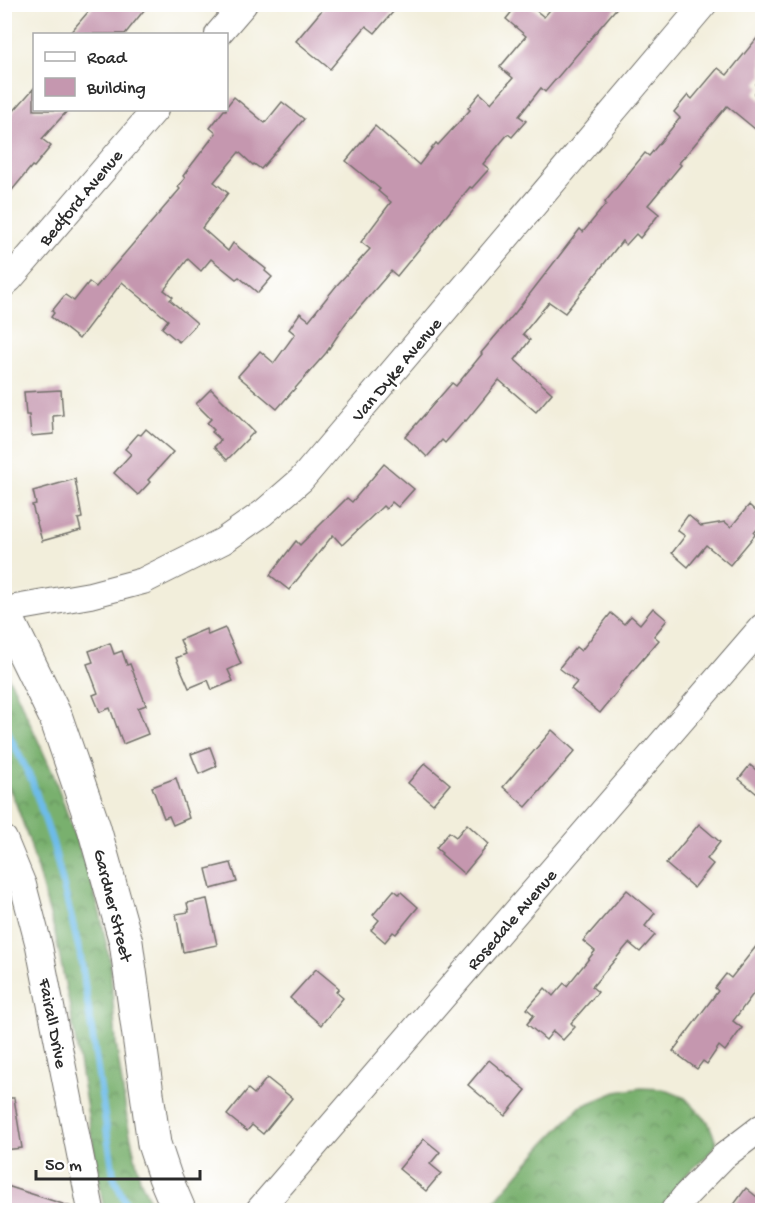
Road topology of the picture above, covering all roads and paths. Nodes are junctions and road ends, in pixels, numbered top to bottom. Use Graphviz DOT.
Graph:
graph roads {
  1 [pos="244,4"];
  2 [pos="704,4"];
  3 [pos="220,33"];
  4 [pos="154,111"];
  5 [pos="4,284"];
  6 [pos="4,611"];
  7 [pos="762,627"];
  8 [pos="4,839"];
  9 [pos="762,1127"];
  10 [pos="91,1210"];
  11 [pos="178,1210"];
  12 [pos="259,1210"];
  13 [pos="674,1210"];
  1 -- 3 [label="street"];
  2 -- 6 [label="street, Van Dyke Avenue"];
  4 -- 5 [label="street, Bedford Avenue"];
  6 -- 11 [label="street, Gardner Street"];
  7 -- 12 [label="street, Rosedale Avenue"];
  8 -- 10 [label="street, Fairall Drive"];
  9 -- 13 [label="street"];
}
